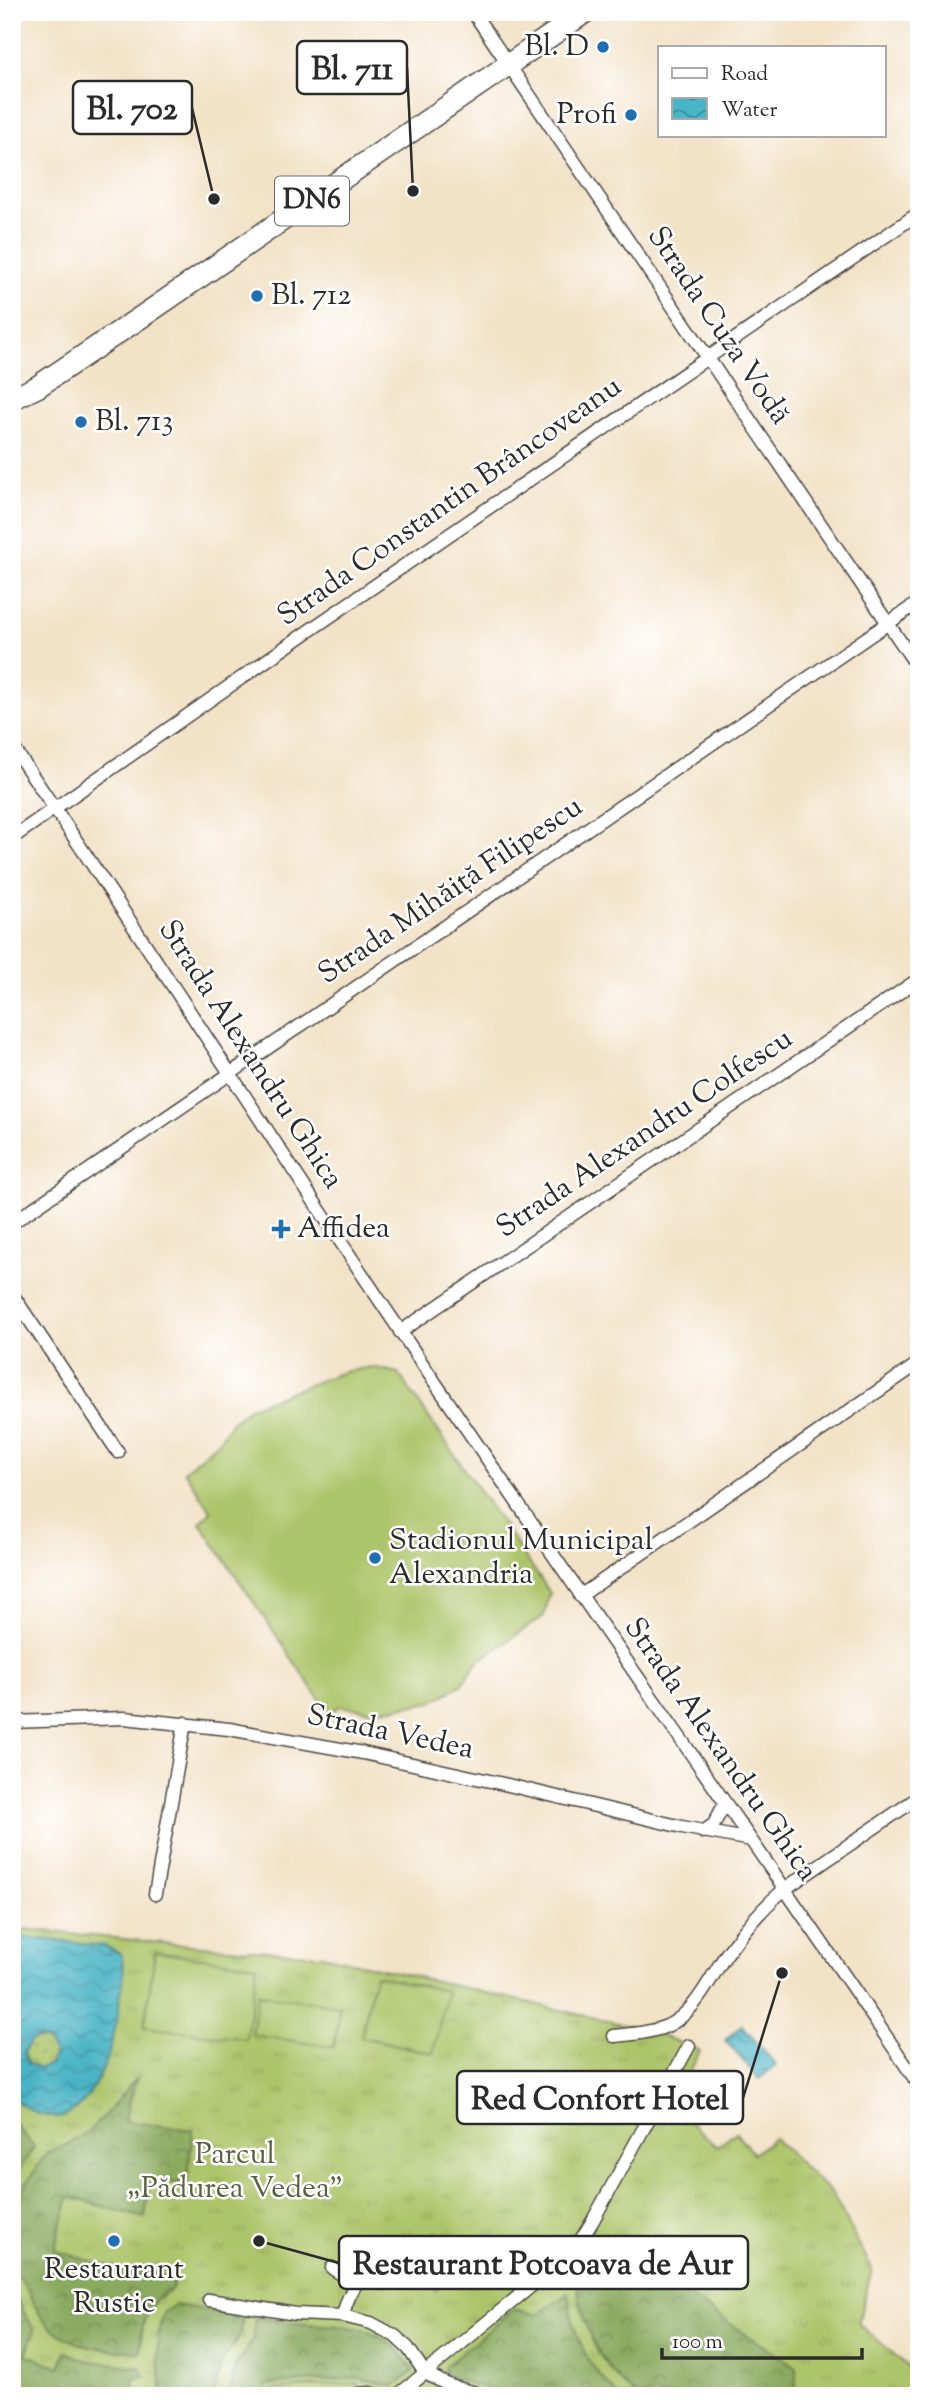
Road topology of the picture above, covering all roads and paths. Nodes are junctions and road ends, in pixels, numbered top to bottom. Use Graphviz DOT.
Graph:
graph roads {
  1 [pos="473,12"];
  2 [pos="585,12"];
  3 [pos="509,64"];
  4 [pos="919,213"];
  5 [pos="707,357"];
  6 [pos="37,387"];
  7 [pos="12,399"];
  8 [pos="12,412"];
  9 [pos="919,601"];
  10 [pos="887,623"];
  11 [pos="919,670"];
  12 [pos="12,746"];
  13 [pos="55,809"];
  14 [pos="12,838"];
  15 [pos="919,979"];
  16 [pos="232,1073"];
  17 [pos="12,1223"];
  18 [pos="12,1294"];
  19 [pos="400,1332"];
  20 [pos="919,1363"];
  21 [pos="118,1452"];
  22 [pos="580,1596"];
  23 [pos="12,1722"];
  24 [pos="185,1723"];
  25 [pos="919,1797"];
  26 [pos="725,1803"];
  27 [pos="703,1832"];
  28 [pos="751,1840"];
  29 [pos="786,1888"];
  30 [pos="155,1894"];
  31 [pos="614,2036"];
  32 [pos="689,2046"];
  33 [pos="919,2085"];
  34 [pos="332,2268"];
  35 [pos="209,2300"];
  36 [pos="343,2316"];
  37 [pos="425,2372"];
  38 [pos="358,2393"];
  39 [pos="380,2396"];
  40 [pos="397,2396"];
  41 [pos="487,2396"];
  1 -- 3 [label="street, Strada Cuza Vodă"];
  2 -- 3 [label="main road, DN6"];
  3 -- 5 [label="street, Strada Cuza Vodă"];
  3 -- 6 [label="main road, DN6"];
  4 -- 5 [label="street, Strada Constantin Brâncoveanu"];
  5 -- 10 [label="street, Strada Cuza Vodă"];
  5 -- 13 [label="street, Strada Constantin Brâncoveanu"];
  6 -- 7 [label="main road, DN6"];
  6 -- 8 [label="main road, DN6"];
  9 -- 10 [label="street, Strada Mihăiță Filipescu"];
  10 -- 11 [label="street, Strada Cuza Vodă"];
  10 -- 16 [label="street, Strada Mihăiță Filipescu"];
  12 -- 13 [label="street, Strada Alexandru Ghica"];
  13 -- 14 [label="street, Strada Constantin Brâncoveanu"];
  13 -- 16 [label="street, Strada Alexandru Ghica"];
  15 -- 19 [label="street, Strada Alexandru Colfescu"];
  16 -- 17 [label="street, Strada Mihăiță Filipescu"];
  16 -- 19 [label="street, Strada Alexandru Ghica"];
  18 -- 21 [label="street"];
  19 -- 22 [label="street, Strada Alexandru Ghica"];
  20 -- 22 [label="street"];
  22 -- 26 [label="street, Strada Alexandru Ghica"];
  23 -- 24 [label="street, Strada Vedea"];
  24 -- 27 [label="street, Strada Vedea"];
  24 -- 30 [label="street"];
  25 -- 29 [label="street"];
  26 -- 27 [label="street"];
  26 -- 28 [label="street, Strada Alexandru Ghica"];
  27 -- 28 [label="street, Strada Vedea"];
  28 -- 29 [label="street, Strada Alexandru Ghica"];
  29 -- 31 [label="street"];
  29 -- 33 [label="street, Strada Alexandru Ghica"];
  32 -- 37 [label="street"];
  34 -- 36 [label="street"];
  35 -- 36 [label="street"];
  36 -- 37 [label="street"];
  37 -- 40 [label="street"];
  37 -- 41 [label="street"];
  38 -- 39 [label="street"];
}
